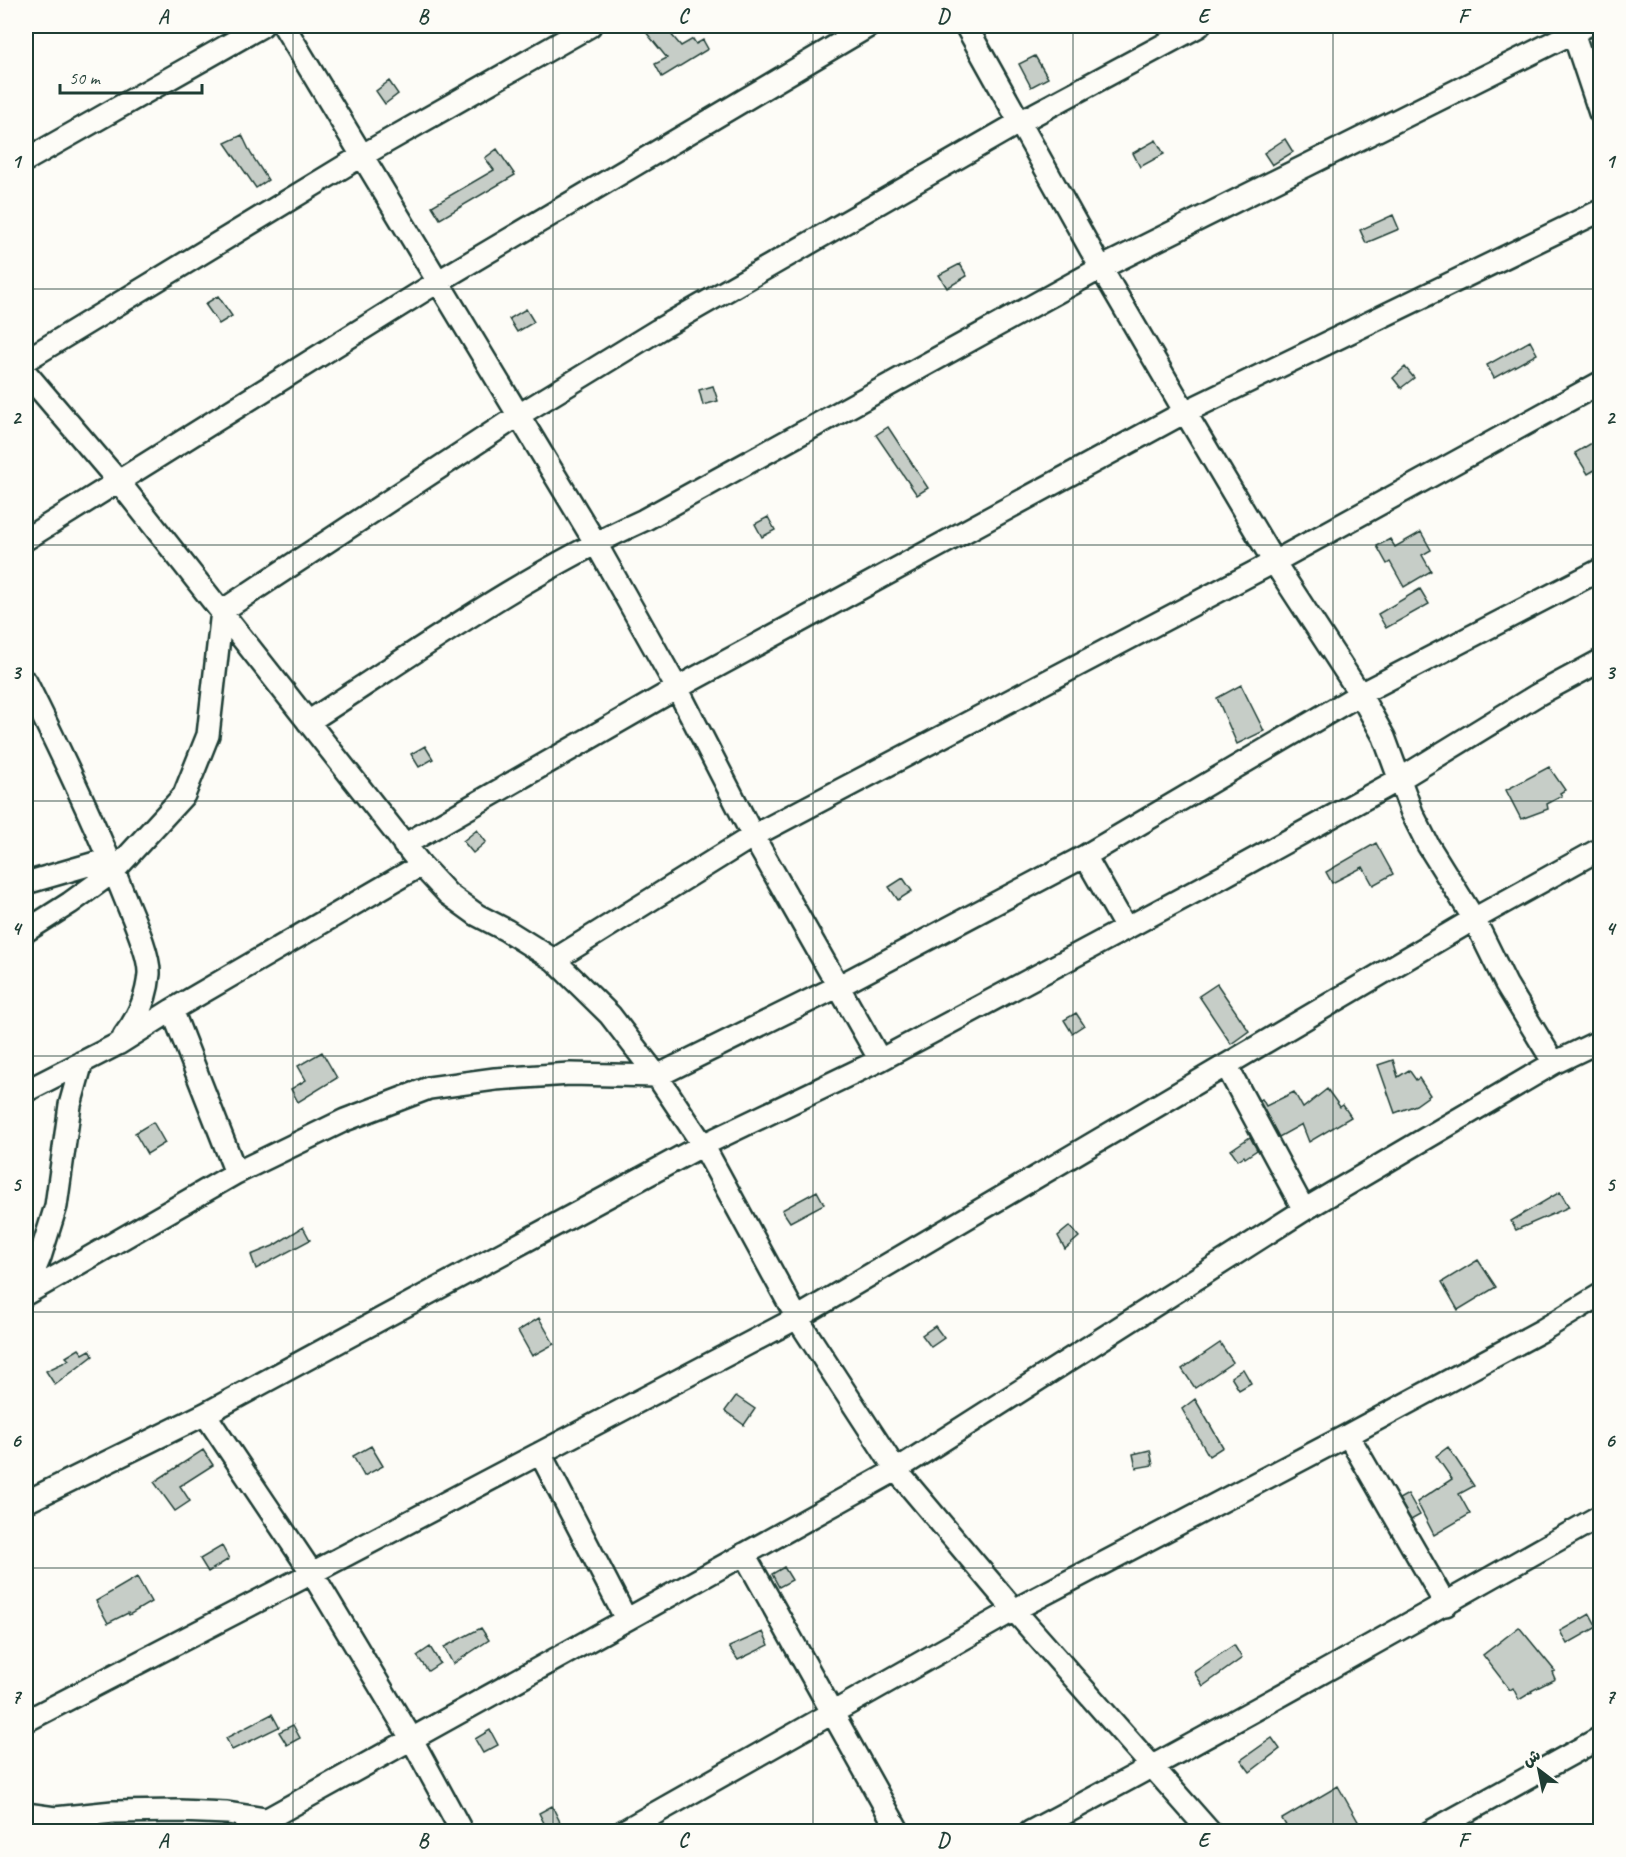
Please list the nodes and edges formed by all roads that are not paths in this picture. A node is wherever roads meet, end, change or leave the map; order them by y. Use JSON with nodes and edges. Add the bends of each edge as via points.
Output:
{"nodes":[{"id":1,"x":262,"y":26,"type":"edge"},
{"id":2,"x":284,"y":26,"type":"edge"},
{"id":3,"x":590,"y":26,"type":"edge"},
{"id":4,"x":870,"y":26,"type":"edge"},
{"id":5,"x":966,"y":26,"type":"edge"},
{"id":6,"x":1199,"y":26,"type":"edge"},
{"id":7,"x":1577,"y":27,"type":"edge"},
{"id":8,"x":1600,"y":113,"type":"edge"},
{"id":9,"x":1020,"y":122,"type":"junction"},
{"id":10,"x":363,"y":155,"type":"junction"},
{"id":11,"x":26,"y":160,"type":"edge"},
{"id":12,"x":1600,"y":211,"type":"edge"},
{"id":13,"x":1101,"y":268,"type":"junction"},
{"id":14,"x":439,"y":281,"type":"junction"},
{"id":15,"x":26,"y":360,"type":"edge"},
{"id":16,"x":26,"y":373,"type":"edge"},
{"id":17,"x":1600,"y":383,"type":"edge"},
{"id":18,"x":1185,"y":412,"type":"junction"},
{"id":19,"x":519,"y":415,"type":"junction"},
{"id":20,"x":119,"y":482,"type":"junction"},
{"id":21,"x":26,"y":539,"type":"edge"},
{"id":22,"x":595,"y":542,"type":"junction"},
{"id":23,"x":1275,"y":562,"type":"junction"},
{"id":24,"x":1600,"y":570,"type":"edge"},
{"id":25,"x":222,"y":611,"type":"junction"},
{"id":26,"x":1600,"y":661,"type":"edge"},
{"id":27,"x":676,"y":688,"type":"junction"},
{"id":28,"x":1360,"y":694,"type":"junction"},
{"id":29,"x":28,"y":695,"type":"edge"},
{"id":30,"x":308,"y":722,"type":"junction"},
{"id":31,"x":1400,"y":779,"type":"junction"},
{"id":32,"x":753,"y":836,"type":"junction"},
{"id":33,"x":404,"y":845,"type":"junction"},
{"id":34,"x":1600,"y":849,"type":"edge"},
{"id":35,"x":1085,"y":856,"type":"junction"},
{"id":36,"x":112,"y":865,"type":"junction"},
{"id":37,"x":421,"y":865,"type":"junction"},
{"id":38,"x":26,"y":883,"type":"edge"},
{"id":39,"x":1474,"y":919,"type":"junction"},
{"id":40,"x":1126,"y":928,"type":"junction"},
{"id":41,"x":26,"y":931,"type":"edge"},
{"id":42,"x":554,"y":960,"type":"junction"},
{"id":43,"x":839,"y":986,"type":"junction"},
{"id":44,"x":172,"y":1010,"type":"junction"},
{"id":45,"x":1600,"y":1041,"type":"edge"},
{"id":46,"x":117,"y":1044,"type":"junction"},
{"id":47,"x":880,"y":1060,"type":"junction"},
{"id":48,"x":82,"y":1062,"type":"junction"},
{"id":49,"x":1554,"y":1064,"type":"junction"},
{"id":50,"x":1226,"y":1065,"type":"junction"},
{"id":51,"x":657,"y":1076,"type":"junction"},
{"id":52,"x":26,"y":1091,"type":"edge"},
{"id":53,"x":703,"y":1145,"type":"junction"},
{"id":54,"x":236,"y":1173,"type":"junction"},
{"id":55,"x":1304,"y":1210,"type":"junction"},
{"id":56,"x":26,"y":1292,"type":"edge"},
{"id":57,"x":1600,"y":1295,"type":"edge"},
{"id":58,"x":797,"y":1318,"type":"junction"},
{"id":59,"x":205,"y":1414,"type":"junction"},
{"id":60,"x":1348,"y":1435,"type":"junction"},
{"id":61,"x":540,"y":1453,"type":"junction"},
{"id":62,"x":896,"y":1470,"type":"junction"},
{"id":63,"x":26,"y":1502,"type":"edge"},
{"id":64,"x":1600,"y":1516,"type":"edge"},
{"id":65,"x":744,"y":1554,"type":"junction"},
{"id":66,"x":312,"y":1573,"type":"junction"},
{"id":67,"x":1446,"y":1605,"type":"junction"},
{"id":68,"x":1014,"y":1610,"type":"junction"},
{"id":69,"x":626,"y":1619,"type":"junction"},
{"id":70,"x":834,"y":1713,"type":"junction"},
{"id":71,"x":26,"y":1721,"type":"edge"},
{"id":72,"x":411,"y":1738,"type":"junction"},
{"id":73,"x":1600,"y":1738,"type":"edge"},
{"id":74,"x":1154,"y":1766,"type":"junction"},
{"id":75,"x":26,"y":1814,"type":"edge"},
{"id":76,"x":266,"y":1819,"type":"junction"},
{"id":77,"x":244,"y":1832,"type":"edge"},
{"id":78,"x":462,"y":1832,"type":"edge"},
{"id":79,"x":622,"y":1832,"type":"edge"},
{"id":80,"x":899,"y":1832,"type":"edge"},
{"id":81,"x":1030,"y":1832,"type":"edge"},
{"id":82,"x":1209,"y":1832,"type":"edge"},
{"id":83,"x":1430,"y":1832,"type":"edge"}],
"edges":[{"from":1,"to":11,"type":"street"},
{"from":2,"to":10,"type":"street"},
{"from":3,"to":10,"type":"street"},
{"from":4,"to":14,"type":"street"},
{"from":5,"to":9,"type":"street"},
{"from":6,"to":9,"type":"street"},
{"from":7,"to":8,"type":"street"},
{"from":7,"to":13,"type":"street"},
{"from":9,"to":13,"type":"street"},
{"from":9,"to":19,"type":"street","via":[[658,330]]},
{"from":10,"to":14,"type":"street"},
{"from":10,"to":15,"type":"street"},
{"from":12,"to":18,"type":"street"},
{"from":13,"to":18,"type":"street"},
{"from":13,"to":22,"type":"street","via":[[644,520]]},
{"from":14,"to":19,"type":"street"},
{"from":14,"to":20,"type":"street"},
{"from":16,"to":20,"type":"street"},
{"from":17,"to":23,"type":"street"},
{"from":18,"to":23,"type":"street"},
{"from":18,"to":27,"type":"street"},
{"from":19,"to":22,"type":"street"},
{"from":19,"to":25,"type":"street"},
{"from":20,"to":21,"type":"street"},
{"from":20,"to":25,"type":"street"},
{"from":22,"to":27,"type":"street"},
{"from":22,"to":30,"type":"street","via":[[503,596]]},
{"from":23,"to":28,"type":"street"},
{"from":23,"to":32,"type":"street"},
{"from":24,"to":28,"type":"street"},
{"from":25,"to":30,"type":"street"},
{"from":25,"to":36,"type":"street","via":[[208,735],[184,795]]},
{"from":26,"to":31,"type":"street"},
{"from":27,"to":32,"type":"street"},
{"from":27,"to":33,"type":"street"},
{"from":28,"to":31,"type":"street","via":[[1384,737]]},
{"from":28,"to":35,"type":"street"},
{"from":29,"to":36,"type":"street","via":[[54,738]]},
{"from":30,"to":33,"type":"street"},
{"from":31,"to":39,"type":"street","via":[[1428,845]]},
{"from":31,"to":40,"type":"street"},
{"from":32,"to":42,"type":"street"},
{"from":32,"to":43,"type":"street"},
{"from":33,"to":37,"type":"street"},
{"from":34,"to":39,"type":"street"},
{"from":35,"to":40,"type":"street"},
{"from":35,"to":43,"type":"street"},
{"from":36,"to":38,"type":"street"},
{"from":36,"to":41,"type":"street","via":[[70,903]]},
{"from":36,"to":46,"type":"street","via":[[139,933],[149,972],[137,1020]]},
{"from":37,"to":42,"type":"street","via":[[447,894]]},
{"from":37,"to":44,"type":"street"},
{"from":39,"to":49,"type":"street","via":[[1506,984]]},
{"from":39,"to":50,"type":"street"},
{"from":40,"to":47,"type":"street"},
{"from":42,"to":51,"type":"street","via":[[610,1015]]},
{"from":43,"to":47,"type":"street"},
{"from":43,"to":51,"type":"street"},
{"from":44,"to":46,"type":"street"},
{"from":44,"to":54,"type":"street"},
{"from":45,"to":49,"type":"street"},
{"from":46,"to":48,"type":"street"},
{"from":47,"to":53,"type":"street"},
{"from":48,"to":52,"type":"street"},
{"from":48,"to":56,"type":"street","via":[[70,1105],[56,1206]]},
{"from":49,"to":55,"type":"street"},
{"from":50,"to":55,"type":"street"},
{"from":50,"to":58,"type":"street"},
{"from":51,"to":53,"type":"street"},
{"from":51,"to":54,"type":"street","via":[[570,1074],[429,1088],[345,1120]]},
{"from":53,"to":58,"type":"street"},
{"from":53,"to":59,"type":"street"},
{"from":54,"to":56,"type":"street"},
{"from":55,"to":62,"type":"street"},
{"from":57,"to":60,"type":"street"},
{"from":58,"to":61,"type":"street"},
{"from":58,"to":62,"type":"street"},
{"from":59,"to":63,"type":"street"},
{"from":59,"to":66,"type":"street"},
{"from":60,"to":67,"type":"street"},
{"from":60,"to":68,"type":"street"},
{"from":61,"to":66,"type":"street"},
{"from":61,"to":69,"type":"street"},
{"from":62,"to":65,"type":"street"},
{"from":62,"to":68,"type":"street"},
{"from":64,"to":67,"type":"street"},
{"from":65,"to":69,"type":"street"},
{"from":65,"to":70,"type":"street"},
{"from":66,"to":71,"type":"street"},
{"from":66,"to":72,"type":"street"},
{"from":67,"to":74,"type":"street"},
{"from":68,"to":70,"type":"street"},
{"from":68,"to":74,"type":"street"},
{"from":69,"to":72,"type":"street"},
{"from":70,"to":79,"type":"street"},
{"from":70,"to":80,"type":"street"},
{"from":72,"to":76,"type":"street"},
{"from":72,"to":78,"type":"street"},
{"from":73,"to":83,"type":"street"},
{"from":74,"to":81,"type":"street"},
{"from":74,"to":82,"type":"street"},
{"from":75,"to":76,"type":"street","via":[[55,1818],[179,1810]]},
{"from":76,"to":77,"type":"street"}]}
